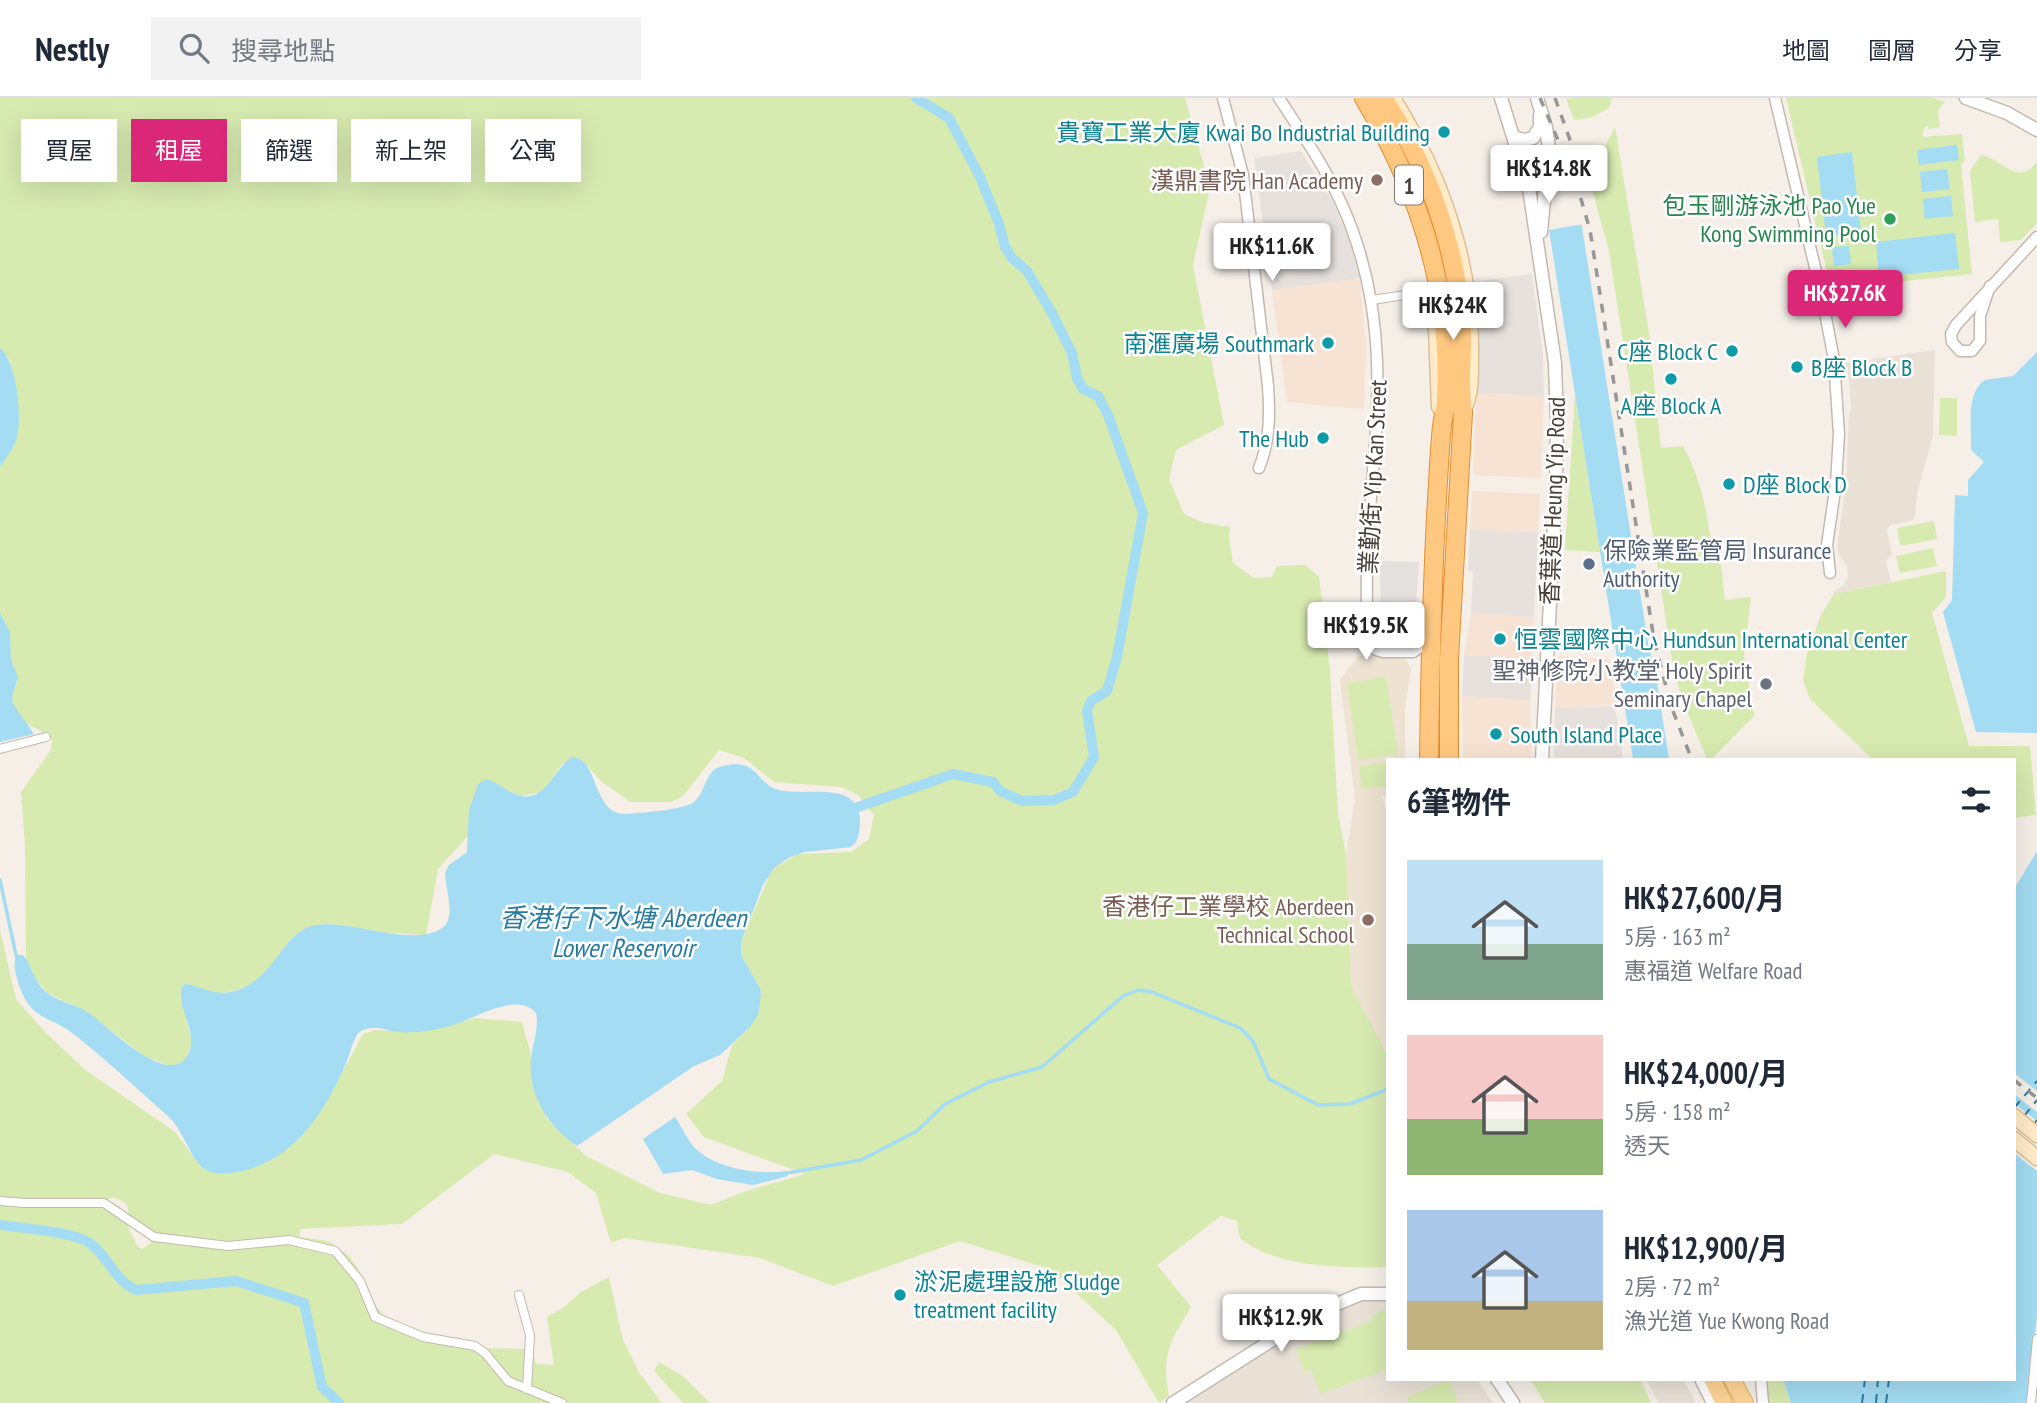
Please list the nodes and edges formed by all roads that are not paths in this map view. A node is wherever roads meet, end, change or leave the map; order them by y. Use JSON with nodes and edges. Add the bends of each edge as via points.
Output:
{"nodes":[{"id":1,"x":1223,"y":98,"type":"edge"},
{"id":2,"x":1279,"y":98,"type":"edge"},
{"id":3,"x":1359,"y":98,"type":"edge"},
{"id":4,"x":1364,"y":98,"type":"edge"},
{"id":5,"x":1382,"y":98,"type":"edge"},
{"id":6,"x":1394,"y":98,"type":"edge"},
{"id":7,"x":1501,"y":98,"type":"edge"},
{"id":8,"x":1775,"y":98,"type":"edge"},
{"id":9,"x":1966,"y":98,"type":"edge"},
{"id":10,"x":1539,"y":103,"type":"edge"},
{"id":11,"x":2037,"y":131,"type":"edge"},
{"id":12,"x":1513,"y":136,"type":"junction"},
{"id":13,"x":1547,"y":168,"type":"junction"},
{"id":14,"x":1526,"y":174,"type":"junction"},
{"id":15,"x":2037,"y":237,"type":"edge"},
{"id":16,"x":1539,"y":243,"type":"junction"},
{"id":17,"x":1446,"y":276,"type":"junction"},
{"id":18,"x":1990,"y":286,"type":"junction"},
{"id":19,"x":1425,"y":292,"type":"dead end"},
{"id":20,"x":1372,"y":300,"type":"junction"},
{"id":21,"x":1463,"y":413,"type":"junction"},
{"id":22,"x":1442,"y":425,"type":"junction"},
{"id":23,"x":1259,"y":468,"type":"dead end"},
{"id":24,"x":1830,"y":572,"type":"dead end"},
{"id":25,"x":1431,"y":640,"type":"junction"},
{"id":26,"x":46,"y":737,"type":"dead end"},
{"id":27,"x":0,"y":749,"type":"edge"},
{"id":28,"x":1429,"y":758,"type":"edge"},
{"id":29,"x":1449,"y":758,"type":"edge"},
{"id":30,"x":1542,"y":758,"type":"edge"},
{"id":31,"x":2016,"y":1118,"type":"edge"},
{"id":32,"x":2037,"y":1135,"type":"edge"},
{"id":33,"x":2016,"y":1141,"type":"edge"},
{"id":34,"x":2037,"y":1158,"type":"edge"},
{"id":35,"x":0,"y":1201,"type":"edge"},
{"id":36,"x":1386,"y":1294,"type":"edge"},
{"id":37,"x":519,"y":1295,"type":"dead end"},
{"id":38,"x":2037,"y":1339,"type":"edge"},
{"id":39,"x":1498,"y":1381,"type":"edge"},
{"id":40,"x":1701,"y":1381,"type":"edge"},
{"id":41,"x":1713,"y":1381,"type":"edge"},
{"id":42,"x":1733,"y":1381,"type":"edge"},
{"id":43,"x":1761,"y":1381,"type":"edge"},
{"id":44,"x":527,"y":1389,"type":"junction"},
{"id":45,"x":562,"y":1403,"type":"edge"},
{"id":46,"x":1173,"y":1403,"type":"edge"},
{"id":47,"x":1513,"y":1403,"type":"edge"},
{"id":48,"x":1712,"y":1403,"type":"edge"},
{"id":49,"x":1724,"y":1403,"type":"edge"},
{"id":50,"x":1745,"y":1403,"type":"edge"},
{"id":51,"x":1763,"y":1403,"type":"edge"},
{"id":52,"x":2031,"y":1403,"type":"edge"}],
"edges":[{"from":1,"to":23,"type":"street","via":[[1243,175],[1268,386],[1267,447]]},
{"from":2,"to":20,"type":"street","name":"業勤街 Yip Kan Street","via":[[1339,197]]},
{"from":3,"to":22,"type":"main road","via":[[1391,152],[1420,241],[1433,308]]},
{"from":4,"to":17,"type":"highway","number":"1","via":[[1395,152]]},
{"from":5,"to":17,"type":"highway","number":"1","via":[[1410,144],[1433,200]]},
{"from":6,"to":21,"type":"main road","via":[[1433,170],[1461,257],[1472,337],[1471,394]]},
{"from":7,"to":12,"type":"street","name":"香葉道 Heung Yip Road"},
{"from":8,"to":24,"type":"street","via":[[1834,360],[1839,434],[1827,545]]},
{"from":9,"to":11,"type":"street","via":[[2007,113]]},
{"from":10,"to":12,"type":"street","via":[[1538,134],[1530,140]]},
{"from":10,"to":13,"type":"street","name":"香葉道 Heung Yip Road","via":[[1548,137]]},
{"from":12,"to":14,"type":"street","name":"香葉道 Heung Yip Road"},
{"from":13,"to":14,"type":"street"},
{"from":13,"to":16,"type":"street","name":"香葉道 Heung Yip Road"},
{"from":14,"to":16,"type":"street","name":"香葉道 Heung Yip Road"},
{"from":15,"to":18,"type":"street"},
{"from":16,"to":30,"type":"street","name":"香葉道 Heung Yip Road","via":[[1558,422]]},
{"from":17,"to":21,"type":"highway","number":"1","via":[[1462,329]]},
{"from":17,"to":22,"type":"highway","number":"1","via":[[1447,402]]},
{"from":18,"to":18,"type":"street","via":[[1980,316],[1980,341],[1972,351],[1960,351],[1952,342],[1952,331]]},
{"from":19,"to":20,"type":"street"},
{"from":20,"to":25,"type":"street","name":"業勤街 Yip Kan Street","via":[[1379,394],[1368,539],[1367,632],[1376,650],[1383,652],[1413,652]]},
{"from":21,"to":29,"type":"highway","number":"1"},
{"from":22,"to":25,"type":"highway","number":"1"},
{"from":25,"to":28,"type":"highway","number":"1"},
{"from":26,"to":27,"type":"street"},
{"from":31,"to":32,"type":"main road"},
{"from":33,"to":34,"type":"main road"},
{"from":35,"to":44,"type":"street","via":[[104,1203],[155,1237],[228,1246],[289,1240],[335,1251],[360,1281],[375,1317],[423,1337],[475,1346],[508,1381]]},
{"from":36,"to":46,"type":"street","via":[[1361,1294],[1330,1307]]},
{"from":37,"to":44,"type":"street","via":[[530,1335]]},
{"from":38,"to":52,"type":"street"},
{"from":39,"to":47,"type":"street"},
{"from":40,"to":48,"type":"street"},
{"from":41,"to":49,"type":"main road"},
{"from":42,"to":50,"type":"main road"},
{"from":43,"to":51,"type":"street"},
{"from":44,"to":45,"type":"street"}]}
